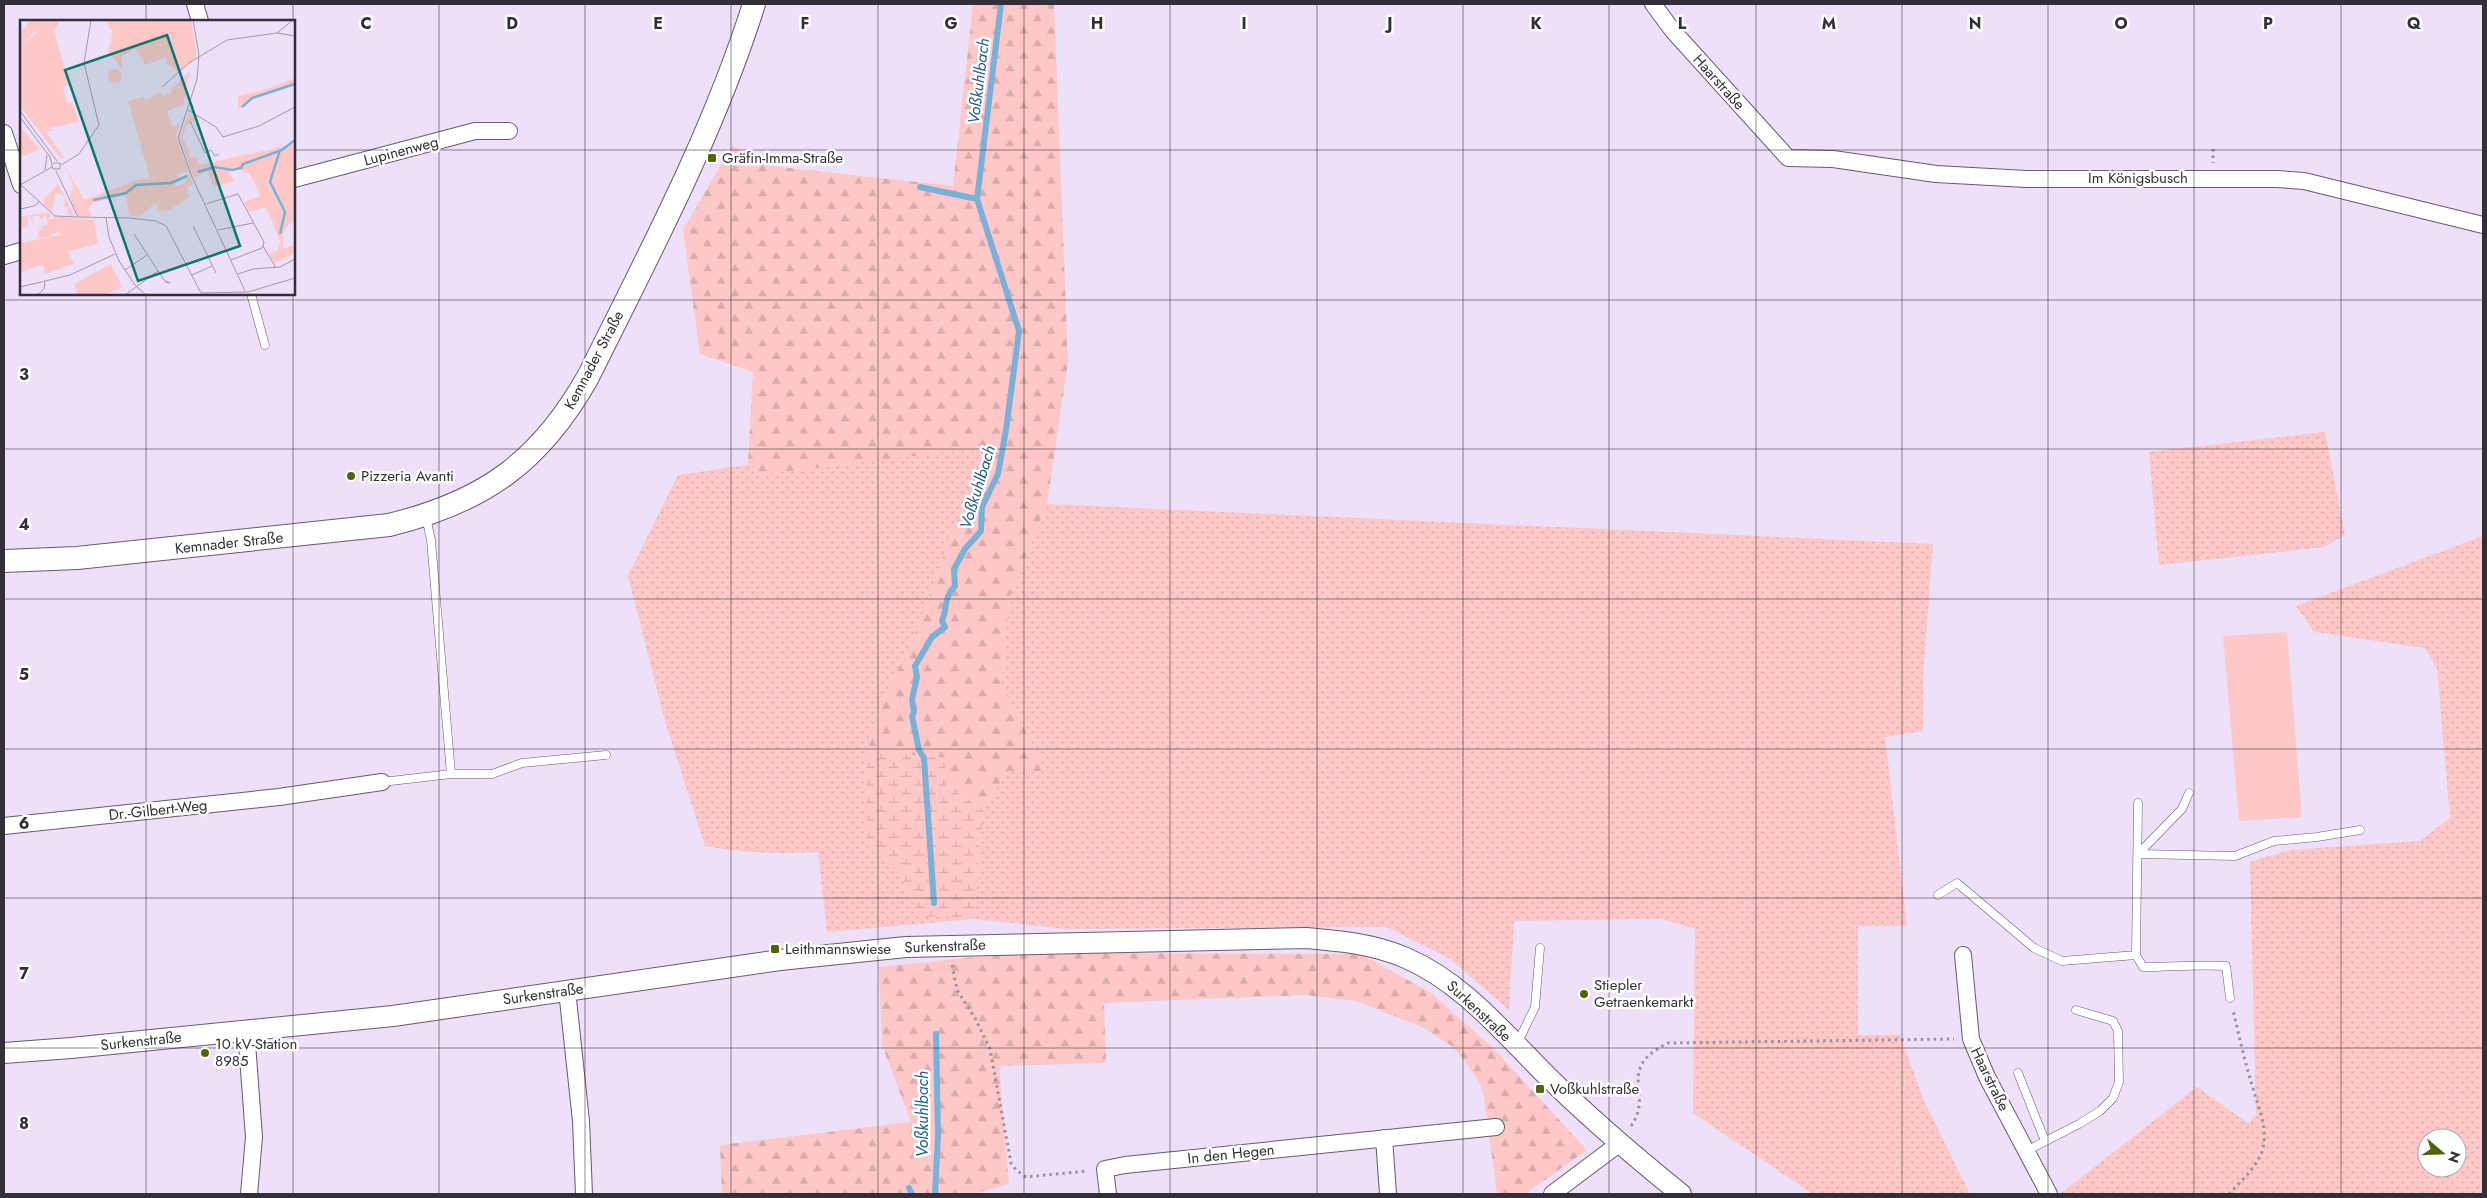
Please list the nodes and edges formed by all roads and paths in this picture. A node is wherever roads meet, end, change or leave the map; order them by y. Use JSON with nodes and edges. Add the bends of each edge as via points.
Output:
{"nodes":[{"id":1,"x":195,"y":4,"type":"edge"},
{"id":2,"x":754,"y":4,"type":"edge"},
{"id":3,"x":1653,"y":4,"type":"edge"},
{"id":4,"x":200,"y":20,"type":"edge"},
{"id":5,"x":509,"y":131,"type":"dead end"},
{"id":6,"x":4,"y":134,"type":"edge"},
{"id":7,"x":1788,"y":158,"type":"joint"},
{"id":8,"x":295,"y":180,"type":"edge"},
{"id":9,"x":20,"y":182,"type":"edge"},
{"id":10,"x":2483,"y":225,"type":"edge"},
{"id":11,"x":20,"y":251,"type":"edge"},
{"id":12,"x":4,"y":256,"type":"edge"},
{"id":13,"x":251,"y":295,"type":"edge"},
{"id":14,"x":265,"y":345,"type":"dead end"},
{"id":15,"x":425,"y":516,"type":"junction"},
{"id":16,"x":4,"y":560,"type":"edge"},
{"id":17,"x":606,"y":755,"type":"dead end"},
{"id":18,"x":451,"y":774,"type":"junction"},
{"id":19,"x":382,"y":782,"type":"joint"},
{"id":20,"x":2189,"y":793,"type":"dead end"},
{"id":21,"x":2138,"y":803,"type":"dead end"},
{"id":22,"x":4,"y":826,"type":"edge"},
{"id":23,"x":2360,"y":830,"type":"dead end"},
{"id":24,"x":2138,"y":854,"type":"junction"},
{"id":25,"x":1938,"y":895,"type":"dead end"},
{"id":26,"x":947,"y":946,"type":"junction"},
{"id":27,"x":1540,"y":948,"type":"dead end"},
{"id":28,"x":1963,"y":955,"type":"dead end"},
{"id":29,"x":2136,"y":955,"type":"junction"},
{"id":30,"x":567,"y":990,"type":"junction"},
{"id":31,"x":2230,"y":998,"type":"joint"},
{"id":32,"x":2076,"y":1010,"type":"dead end"},
{"id":33,"x":246,"y":1030,"type":"junction"},
{"id":34,"x":1971,"y":1039,"type":"junction"},
{"id":35,"x":1516,"y":1045,"type":"junction"},
{"id":36,"x":4,"y":1053,"type":"edge"},
{"id":37,"x":2018,"y":1073,"type":"dead end"},
{"id":38,"x":1496,"y":1127,"type":"dead end"},
{"id":39,"x":1384,"y":1138,"type":"junction"},
{"id":40,"x":2045,"y":1141,"type":"junction"},
{"id":41,"x":1620,"y":1143,"type":"junction"},
{"id":42,"x":2026,"y":1151,"type":"junction"},
{"id":43,"x":1105,"y":1169,"type":"junction"},
{"id":44,"x":249,"y":1194,"type":"edge"},
{"id":45,"x":584,"y":1194,"type":"edge"},
{"id":46,"x":1108,"y":1194,"type":"edge"},
{"id":47,"x":1388,"y":1194,"type":"edge"},
{"id":48,"x":1552,"y":1194,"type":"edge"},
{"id":49,"x":1681,"y":1194,"type":"edge"},
{"id":50,"x":2049,"y":1194,"type":"edge"},
{"id":51,"x":2229,"y":1194,"type":"edge"}],
"edges":[{"from":1,"to":4,"type":"street"},
{"from":2,"to":15,"type":"main road","name":"Kemnader Straße","via":[[723,95],[700,146],[572,405],[546,438],[503,477]]},
{"from":3,"to":7,"type":"street","name":"Haarstraße","via":[[1673,31]]},
{"from":5,"to":8,"type":"street","name":"Lupinenweg","via":[[475,131]]},
{"from":6,"to":9,"type":"street"},
{"from":7,"to":10,"type":"street","name":"Im Königsbusch","via":[[1833,159],[1936,174],[2026,179],[2304,181]]},
{"from":11,"to":12,"type":"street"},
{"from":13,"to":14,"type":"lane"},
{"from":15,"to":16,"type":"main road","name":"Kemnader Straße","via":[[317,534],[77,558]]},
{"from":15,"to":18,"type":"lane","via":[[431,540]]},
{"from":17,"to":18,"type":"lane","via":[[522,763],[492,774]]},
{"from":18,"to":19,"type":"lane"},
{"from":19,"to":22,"type":"street","name":"Dr.-Gilbert-Weg","via":[[313,799],[279,797]]},
{"from":20,"to":24,"type":"lane","via":[[2182,809]]},
{"from":21,"to":24,"type":"lane"},
{"from":23,"to":24,"type":"lane","via":[[2274,841],[2235,856]]},
{"from":24,"to":29,"type":"lane"},
{"from":25,"to":29,"type":"lane","via":[[1957,883],[2034,948],[2062,961]]},
{"from":26,"to":30,"type":"street","name":"Surkenstraße","via":[[780,960]]},
{"from":26,"to":35,"type":"street","name":"Surkenstraße","via":[[1306,938],[1363,944],[1408,958],[1443,978],[1474,1003]]},
{"from":26,"to":43,"type":"path","via":[[957,990],[990,1050],[1011,1163],[1026,1177]]},
{"from":27,"to":35,"type":"lane","via":[[1535,1006]]},
{"from":28,"to":34,"type":"street","name":"Haarstraße"},
{"from":29,"to":31,"type":"lane","via":[[2143,967],[2226,966]]},
{"from":30,"to":33,"type":"street","name":"Surkenstraße","via":[[393,1016]]},
{"from":30,"to":45,"type":"street","via":[[582,1121]]},
{"from":31,"to":51,"type":"path","via":[[2263,1118],[2264,1134],[2263,1150]]},
{"from":32,"to":40,"type":"lane","via":[[2113,1022],[2118,1031],[2120,1082],[2113,1098],[2100,1111]]},
{"from":33,"to":36,"type":"street","name":"Surkenstraße"},
{"from":33,"to":44,"type":"street","via":[[254,1137]]},
{"from":34,"to":41,"type":"path","via":[[1668,1043],[1651,1052],[1639,1067],[1638,1116]]},
{"from":34,"to":42,"type":"street","name":"Haarstraße"},
{"from":35,"to":41,"type":"street","name":"Surkenstraße"},
{"from":37,"to":40,"type":"lane"},
{"from":38,"to":39,"type":"street","name":"In den Hegen"},
{"from":39,"to":43,"type":"street","name":"In den Hegen"},
{"from":39,"to":47,"type":"street"},
{"from":40,"to":42,"type":"lane"},
{"from":41,"to":48,"type":"street"},
{"from":41,"to":49,"type":"street","name":"Surkenstraße"},
{"from":42,"to":50,"type":"street","name":"Haarstraße"},
{"from":43,"to":46,"type":"street"}]}
